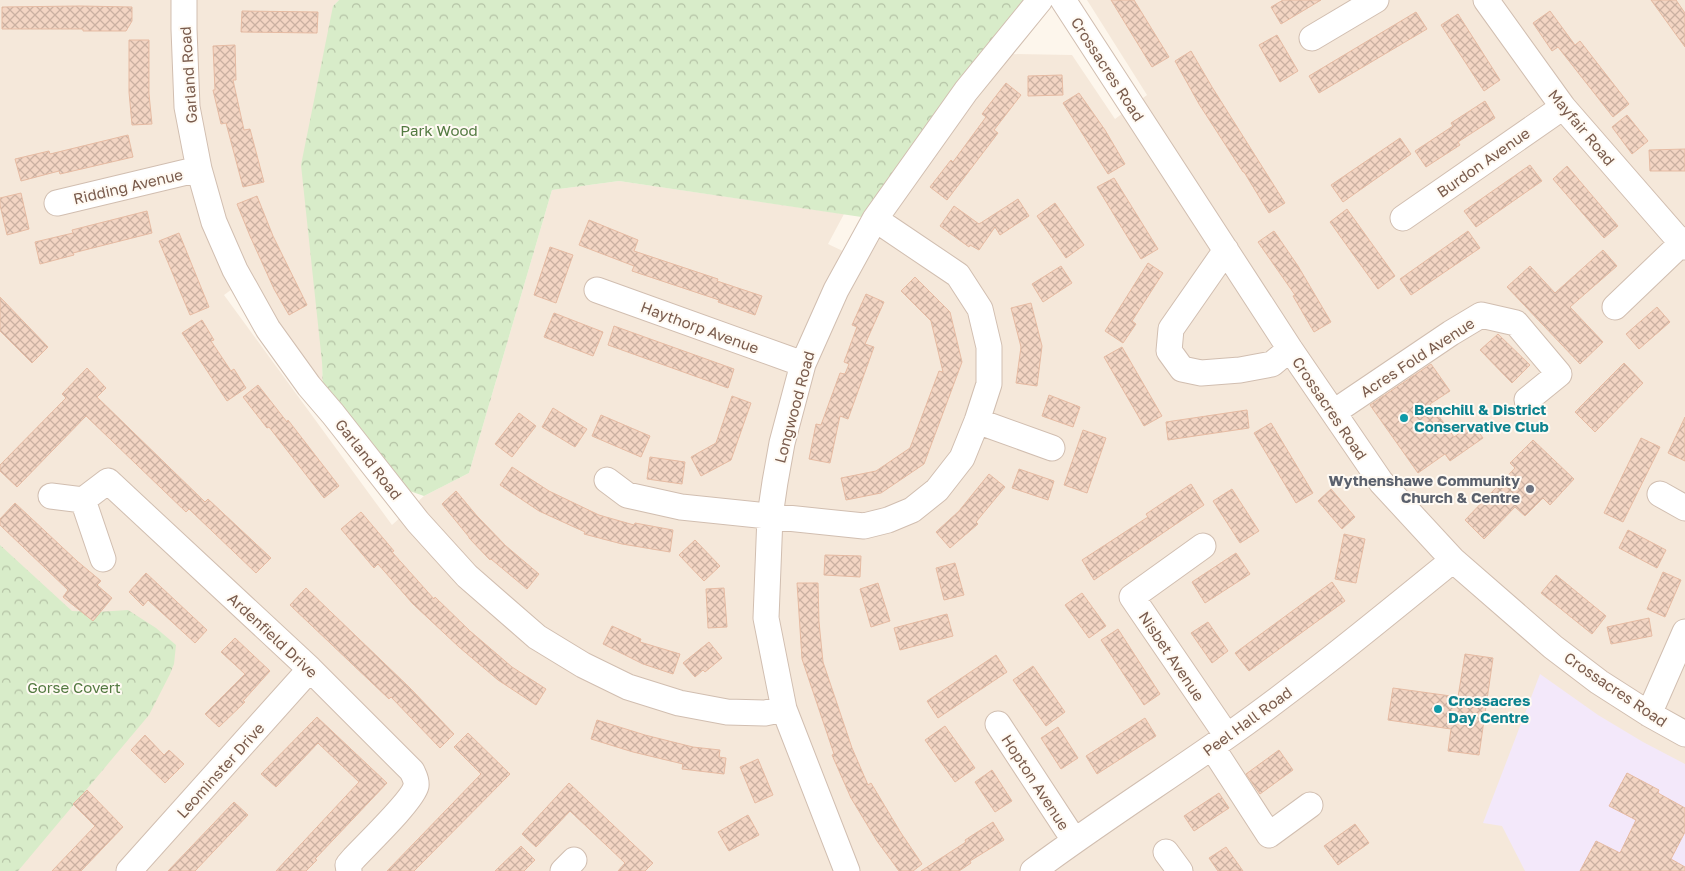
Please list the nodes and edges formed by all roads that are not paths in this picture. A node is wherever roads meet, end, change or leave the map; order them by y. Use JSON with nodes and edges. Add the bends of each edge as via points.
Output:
{"nodes":[{"id":1,"x":184,"y":0,"type":"edge"},
{"id":2,"x":1040,"y":0,"type":"edge"},
{"id":3,"x":1063,"y":0,"type":"edge"},
{"id":4,"x":1376,"y":0,"type":"edge"},
{"id":5,"x":1486,"y":0,"type":"edge"},
{"id":6,"x":1312,"y":38,"type":"dead end"},
{"id":7,"x":1563,"y":107,"type":"junction"},
{"id":8,"x":199,"y":169,"type":"junction"},
{"id":9,"x":56,"y":202,"type":"dead end"},
{"id":10,"x":1403,"y":218,"type":"dead end"},
{"id":11,"x":875,"y":219,"type":"junction"},
{"id":12,"x":1684,"y":244,"type":"edge"},
{"id":13,"x":1226,"y":250,"type":"junction"},
{"id":14,"x":597,"y":290,"type":"dead end"},
{"id":15,"x":1615,"y":307,"type":"dead end"},
{"id":16,"x":1290,"y":349,"type":"junction"},
{"id":17,"x":803,"y":364,"type":"junction"},
{"id":18,"x":1528,"y":400,"type":"dead end"},
{"id":19,"x":1334,"y":412,"type":"junction"},
{"id":20,"x":977,"y":421,"type":"junction"},
{"id":21,"x":1052,"y":448,"type":"dead end"},
{"id":22,"x":607,"y":480,"type":"dead end"},
{"id":23,"x":1660,"y":494,"type":"dead end"},
{"id":24,"x":51,"y":496,"type":"dead end"},
{"id":25,"x":83,"y":500,"type":"junction"},
{"id":26,"x":1685,"y":508,"type":"edge"},
{"id":27,"x":770,"y":516,"type":"junction"},
{"id":28,"x":1203,"y":546,"type":"dead end"},
{"id":29,"x":103,"y":559,"type":"dead end"},
{"id":30,"x":1453,"y":560,"type":"junction"},
{"id":31,"x":1685,"y":632,"type":"edge"},
{"id":32,"x":310,"y":669,"type":"junction"},
{"id":33,"x":784,"y":709,"type":"junction"},
{"id":34,"x":1649,"y":714,"type":"junction"},
{"id":35,"x":998,"y":724,"type":"dead end"},
{"id":36,"x":1685,"y":734,"type":"edge"},
{"id":37,"x":1219,"y":742,"type":"junction"},
{"id":38,"x":1310,"y":805,"type":"dead end"},
{"id":39,"x":1074,"y":840,"type":"junction"},
{"id":40,"x":129,"y":871,"type":"edge"},
{"id":41,"x":349,"y":871,"type":"edge"},
{"id":42,"x":847,"y":871,"type":"edge"},
{"id":43,"x":1033,"y":871,"type":"edge"}],
"edges":[{"from":1,"to":8,"type":"street","name":"Garland Road","via":[[188,107]]},
{"from":2,"to":11,"type":"street","name":"Longwood Road","via":[[966,91]]},
{"from":3,"to":13,"type":"street","name":"Crossacres Road"},
{"from":4,"to":6,"type":"street"},
{"from":5,"to":7,"type":"street","name":"Mayfair Road"},
{"from":7,"to":10,"type":"street","name":"Burdon Avenue"},
{"from":7,"to":12,"type":"street","name":"Mayfair Road"},
{"from":8,"to":9,"type":"street","name":"Ridding Avenue"},
{"from":8,"to":33,"type":"street","name":"Garland Road","via":[[214,222],[234,270],[268,330],[418,522],[467,576],[538,637],[583,665],[628,687],[679,703],[727,712],[765,713]]},
{"from":11,"to":17,"type":"street","name":"Longwood Road","via":[[836,290]]},
{"from":11,"to":20,"type":"street","via":[[958,275],[980,309],[990,348],[989,384]]},
{"from":12,"to":15,"type":"street"},
{"from":13,"to":16,"type":"street","name":"Crossacres Road"},
{"from":13,"to":16,"type":"street","via":[[1171,329],[1169,351],[1182,369],[1201,373],[1272,364]]},
{"from":14,"to":17,"type":"street","name":"Haythorp Avenue"},
{"from":16,"to":19,"type":"street","name":"Crossacres Road"},
{"from":17,"to":27,"type":"street","name":"Longwood Road","via":[[782,443]]},
{"from":18,"to":19,"type":"street","name":"Acres Fold Avenue","via":[[1559,374],[1516,324],[1481,316]]},
{"from":19,"to":30,"type":"street","name":"Crossacres Road","via":[[1373,472]]},
{"from":20,"to":21,"type":"street"},
{"from":20,"to":27,"type":"street","via":[[962,458],[949,476],[912,510],[864,526]]},
{"from":22,"to":27,"type":"street","via":[[628,495],[681,507]]},
{"from":23,"to":26,"type":"street"},
{"from":24,"to":25,"type":"street"},
{"from":25,"to":29,"type":"street"},
{"from":25,"to":32,"type":"street","name":"Ardenfield Drive","via":[[108,481]]},
{"from":27,"to":33,"type":"street","name":"Longwood Road","via":[[766,618]]},
{"from":28,"to":37,"type":"street","name":"Nisbet Avenue","via":[[1132,597]]},
{"from":30,"to":34,"type":"street","name":"Crossacres Road","via":[[1575,665]]},
{"from":30,"to":37,"type":"street","name":"Peel Hall Road","via":[[1313,673]]},
{"from":31,"to":34,"type":"street"},
{"from":32,"to":40,"type":"street","name":"Leominster Drive"},
{"from":32,"to":41,"type":"street","name":"Ardenfield Drive","via":[[408,766],[416,780],[416,788],[408,800],[348,865]]},
{"from":33,"to":42,"type":"street","name":"Longwood Road"},
{"from":34,"to":36,"type":"street","name":"Crossacres Road"},
{"from":35,"to":39,"type":"street","name":"Hopton Avenue"},
{"from":37,"to":38,"type":"street","via":[[1268,835]]},
{"from":37,"to":39,"type":"street","name":"Peel Hall Road"},
{"from":39,"to":43,"type":"street","name":"Peel Hall Road"}]}
